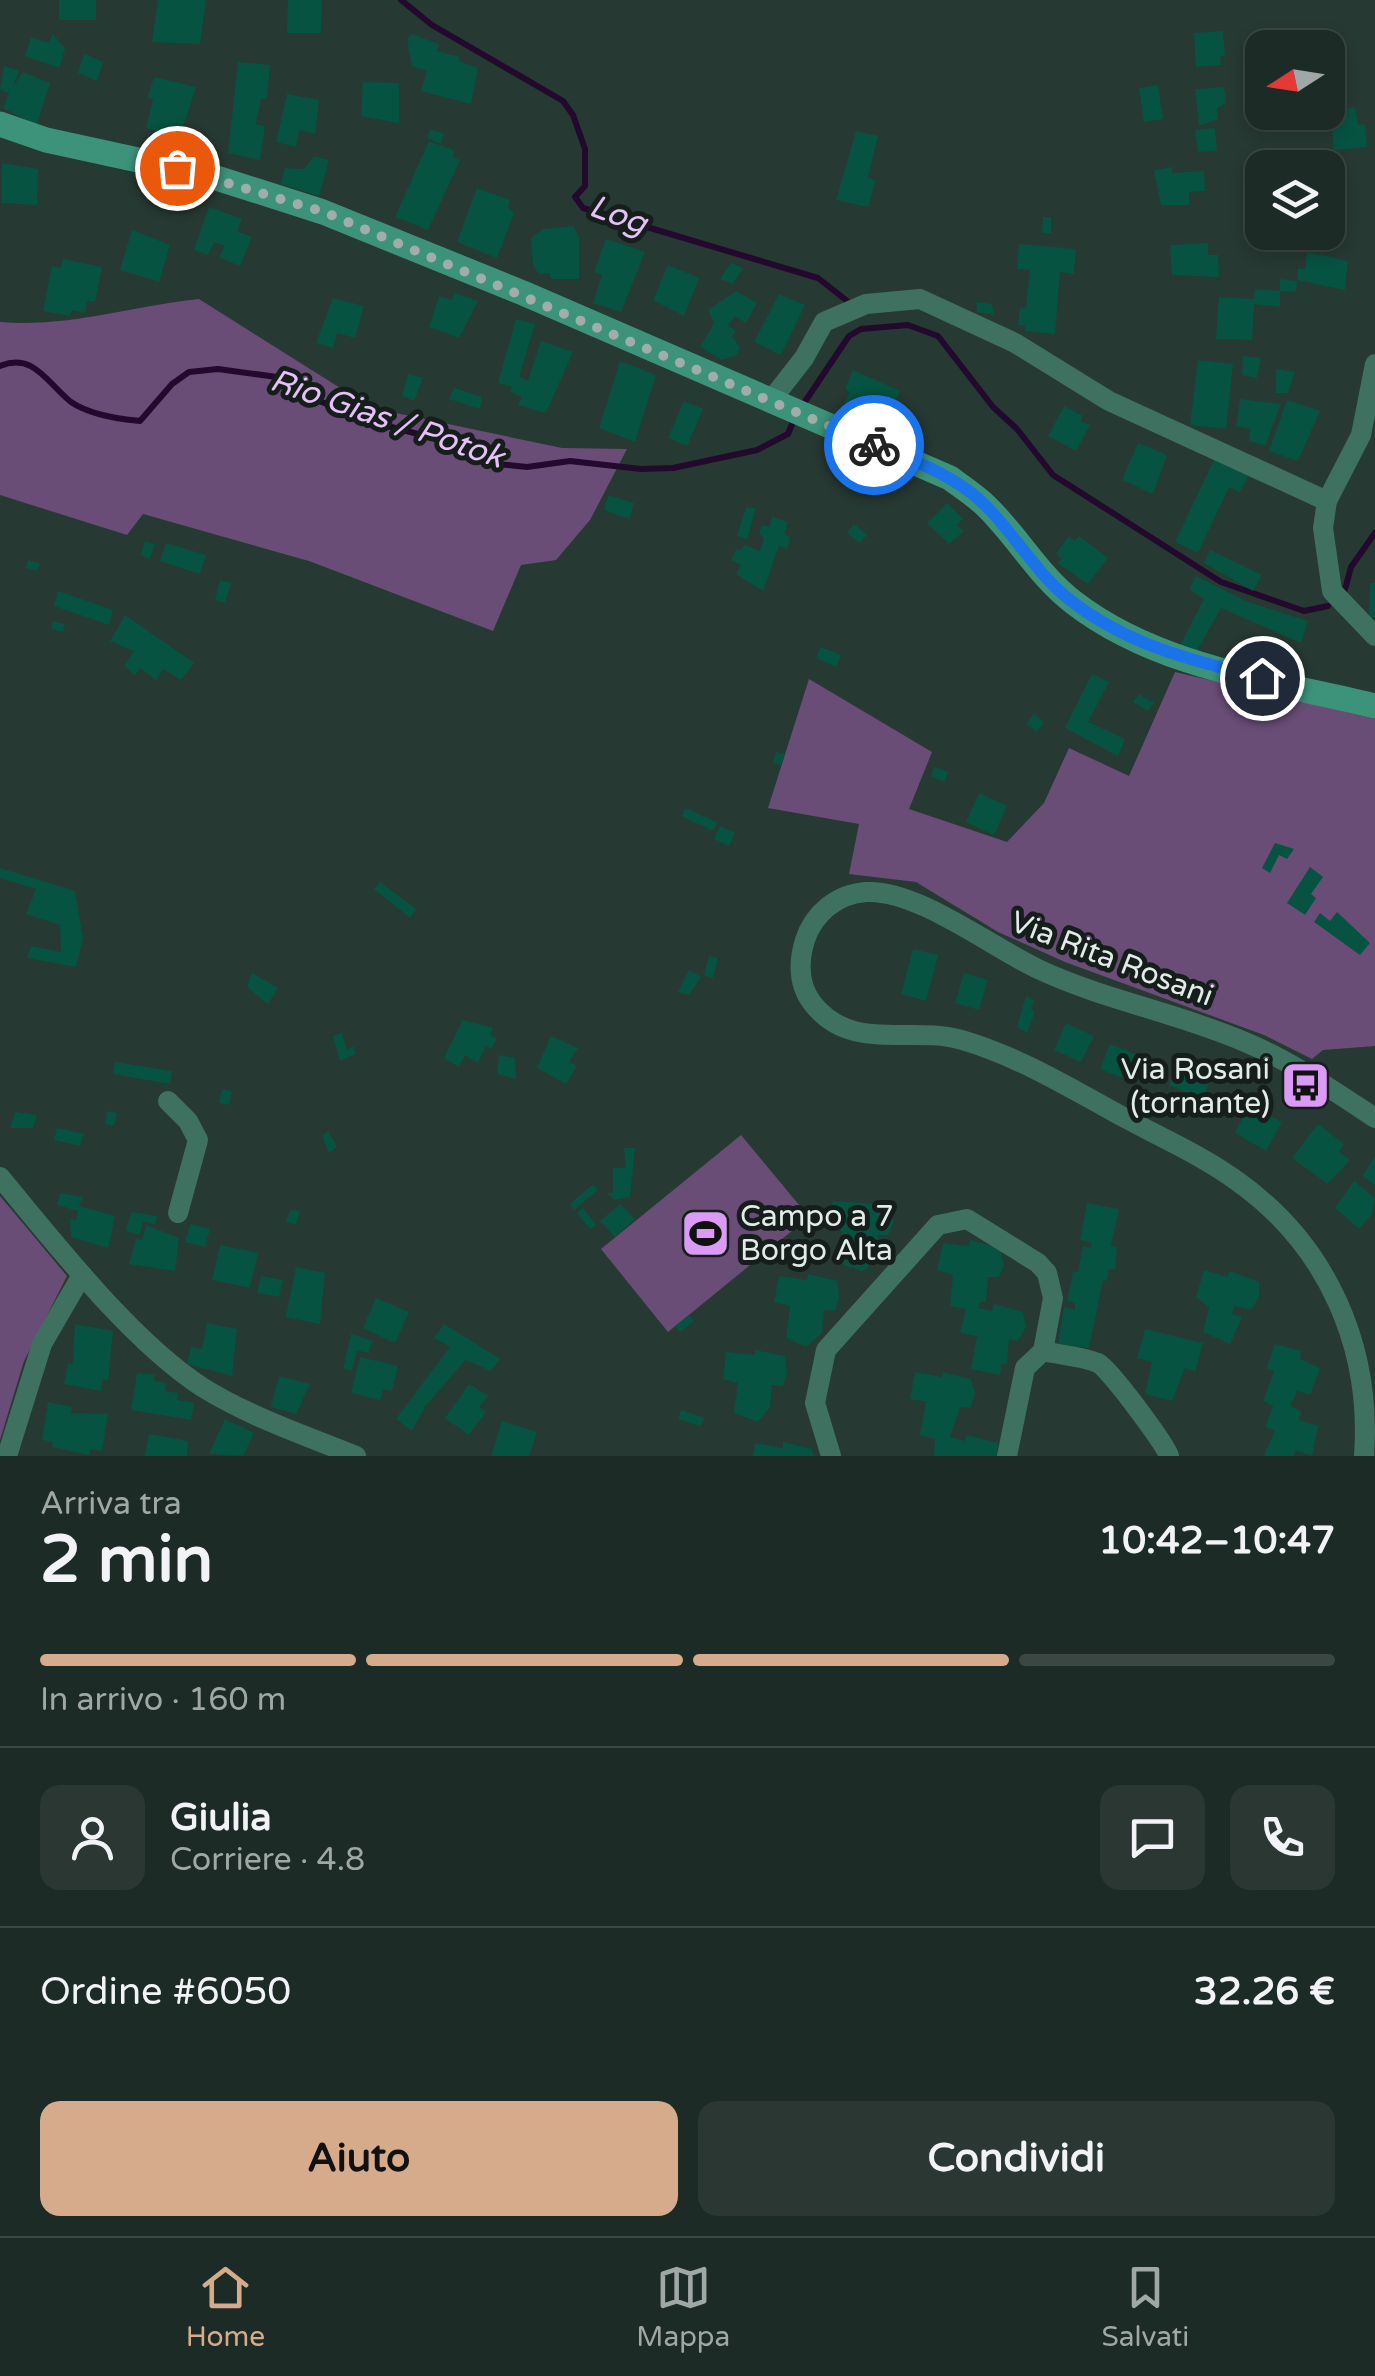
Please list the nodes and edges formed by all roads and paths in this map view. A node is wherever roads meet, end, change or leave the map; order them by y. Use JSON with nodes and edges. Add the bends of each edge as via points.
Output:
{"nodes":[{"id":1,"x":0,"y":124,"type":"edge"},
{"id":2,"x":1375,"y":364,"type":"edge"},
{"id":3,"x":772,"y":400,"type":"junction"},
{"id":4,"x":1327,"y":501,"type":"junction"},
{"id":5,"x":1375,"y":636,"type":"edge"},
{"id":6,"x":1375,"y":706,"type":"edge"},
{"id":7,"x":168,"y":1101,"type":"dead end"},
{"id":8,"x":1375,"y":1118,"type":"edge"},
{"id":9,"x":0,"y":1177,"type":"edge"},
{"id":10,"x":178,"y":1213,"type":"dead end"},
{"id":11,"x":82,"y":1275,"type":"junction"},
{"id":12,"x":1043,"y":1351,"type":"junction"},
{"id":13,"x":7,"y":1456,"type":"edge"},
{"id":14,"x":356,"y":1456,"type":"edge"},
{"id":15,"x":831,"y":1456,"type":"edge"},
{"id":16,"x":1007,"y":1456,"type":"edge"},
{"id":17,"x":1169,"y":1456,"type":"edge"},
{"id":18,"x":1364,"y":1456,"type":"edge"}],
"edges":[{"from":1,"to":3,"type":"street","via":[[207,175],[324,212]]},
{"from":2,"to":4,"type":"street","via":[[1361,435]]},
{"from":3,"to":4,"type":"street","via":[[824,322],[866,304],[920,299],[1015,343],[1108,401]]},
{"from":3,"to":6,"type":"street","via":[[950,478],[986,506],[1046,580],[1141,644]]},
{"from":4,"to":5,"type":"street","via":[[1323,528],[1332,591]]},
{"from":7,"to":10,"type":"street","via":[[198,1140]]},
{"from":8,"to":18,"type":"street","name":"Via Rita Rosani","via":[[1248,1042],[1042,971],[897,896],[843,897],[820,912],[806,937],[799,966],[803,987],[834,1025],[864,1036],[956,1038],[999,1052],[1236,1180],[1285,1220],[1314,1257],[1354,1340],[1364,1397]]},
{"from":9,"to":11,"type":"street"},
{"from":11,"to":13,"type":"street","via":[[42,1344]]},
{"from":11,"to":14,"type":"street","via":[[200,1385],[257,1417]]},
{"from":12,"to":15,"type":"street","via":[[1053,1298],[1047,1272],[967,1219],[938,1225],[826,1350],[815,1403]]},
{"from":12,"to":16,"type":"street","via":[[1025,1368]]},
{"from":12,"to":17,"type":"street","via":[[1110,1370],[1140,1417],[1164,1439]]}]}
